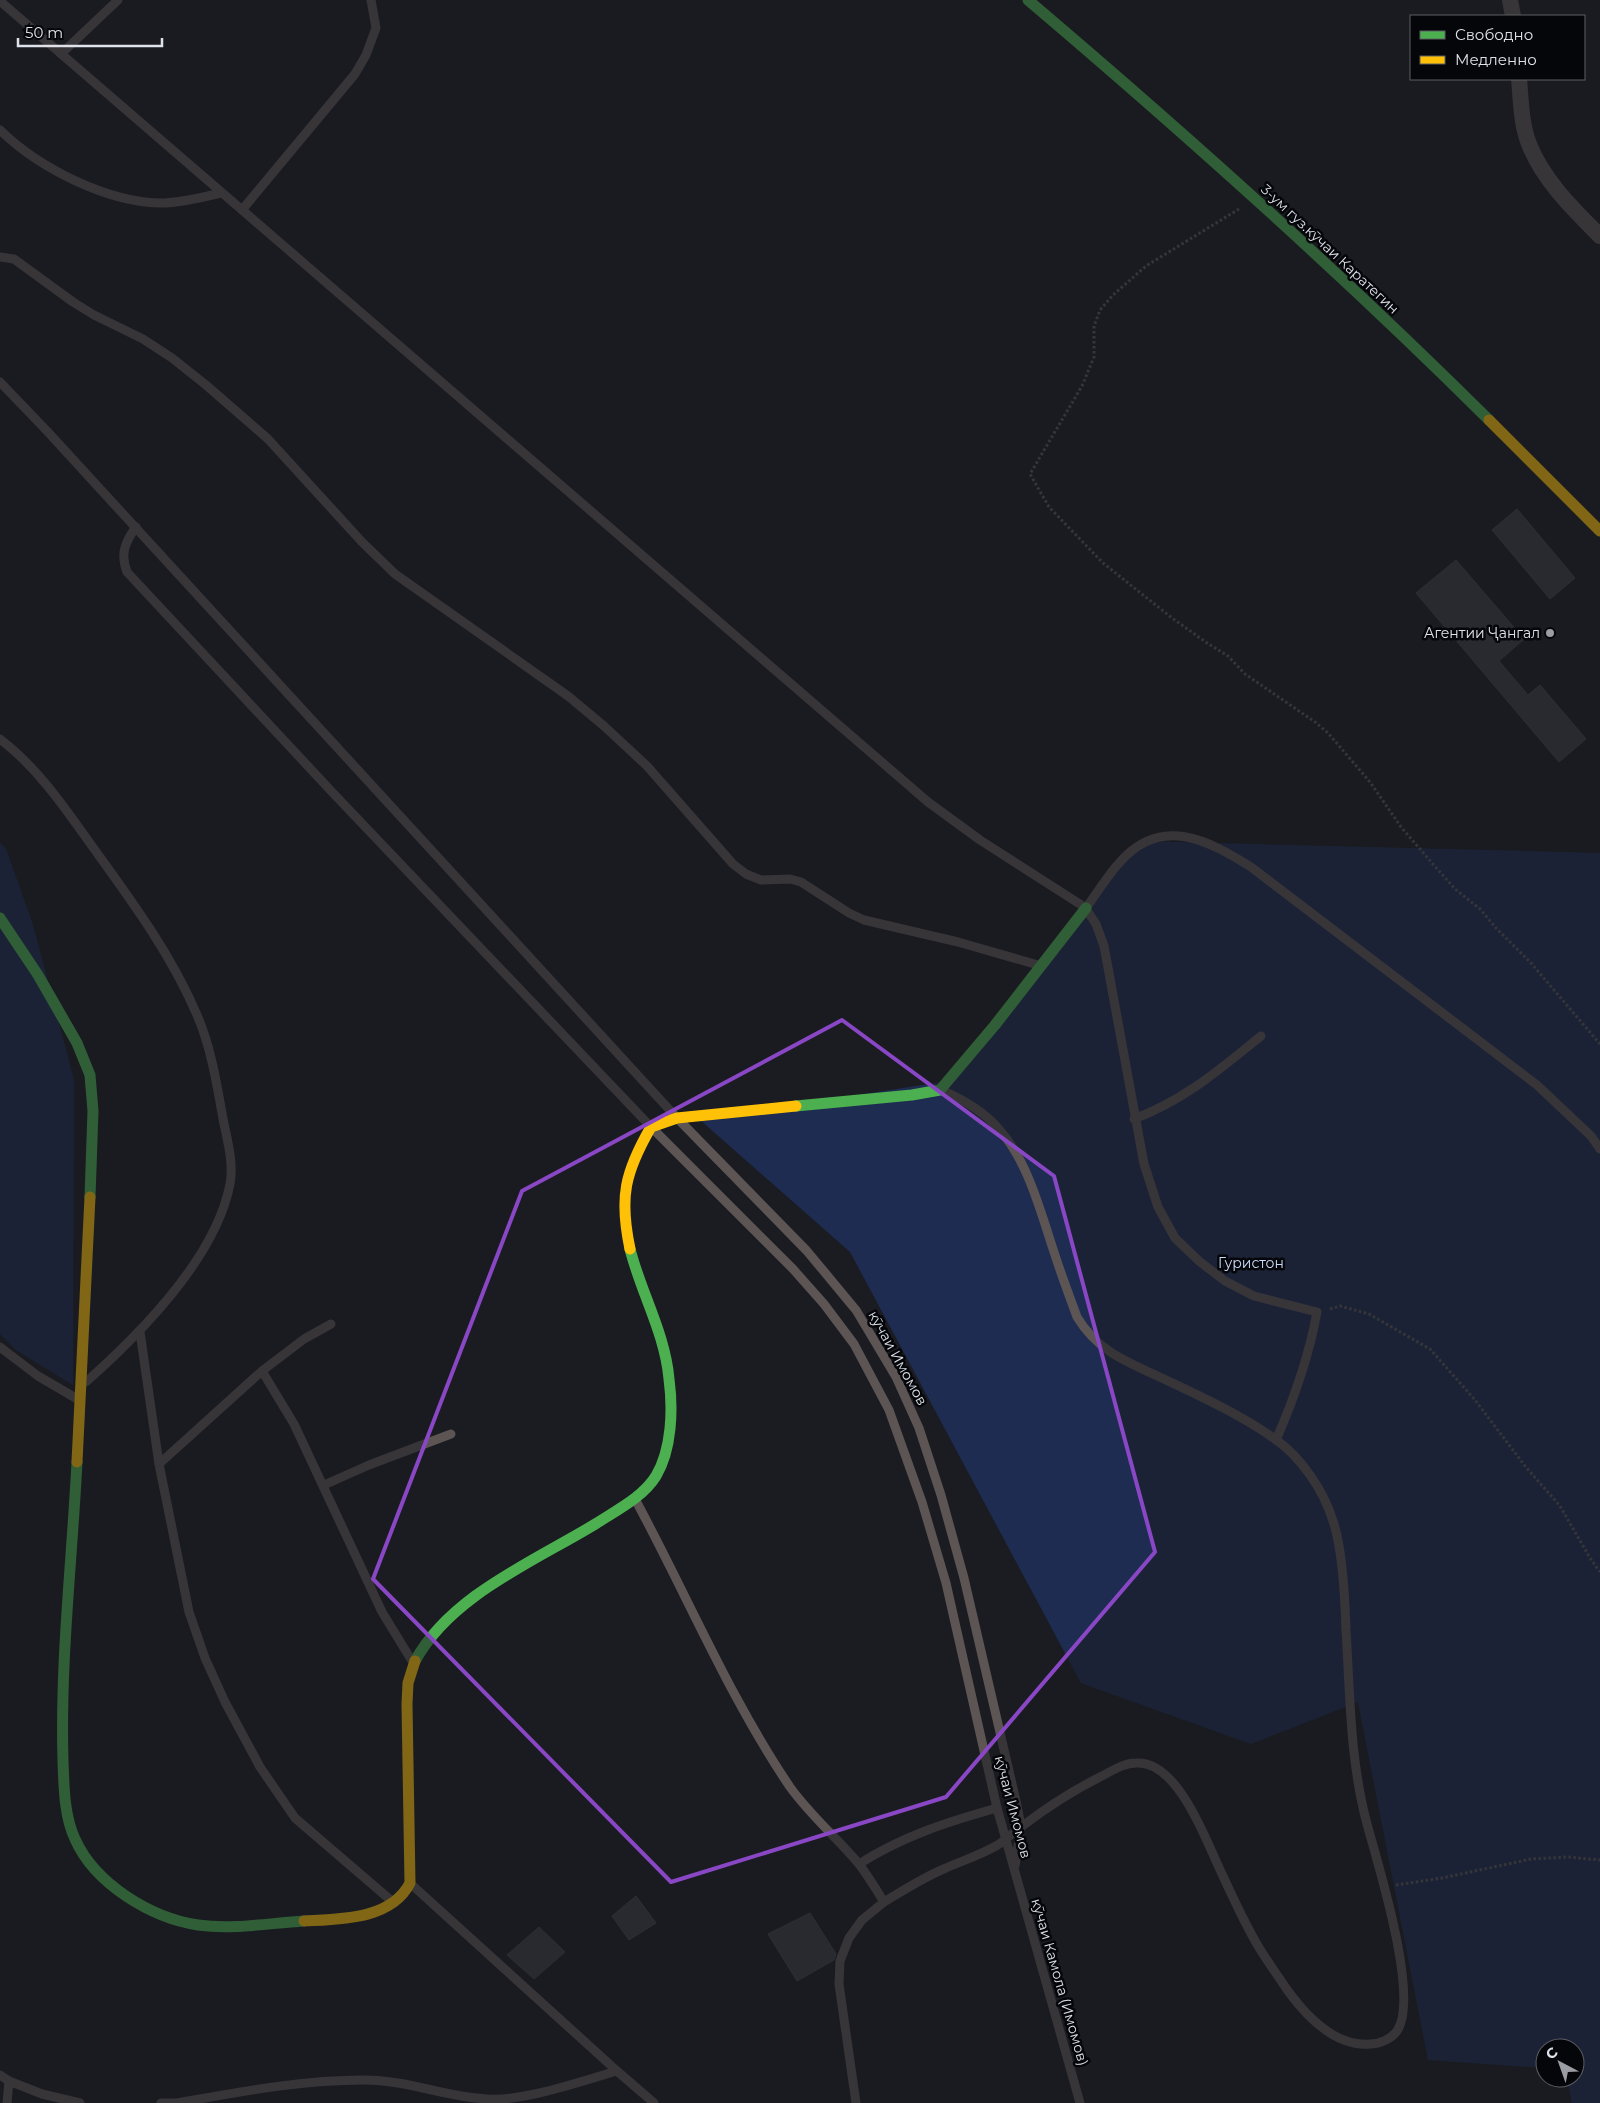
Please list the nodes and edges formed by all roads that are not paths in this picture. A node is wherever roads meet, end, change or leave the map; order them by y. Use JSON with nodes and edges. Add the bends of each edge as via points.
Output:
{"nodes":[{"id":1,"x":118,"y":0,"type":"edge"},
{"id":2,"x":371,"y":0,"type":"edge"},
{"id":3,"x":1028,"y":0,"type":"edge"},
{"id":4,"x":1510,"y":0,"type":"edge"},
{"id":5,"x":0,"y":1,"type":"edge"},
{"id":6,"x":1513,"y":15,"type":"edge"},
{"id":7,"x":61,"y":54,"type":"junction"},
{"id":8,"x":1519,"y":80,"type":"edge"},
{"id":9,"x":0,"y":130,"type":"edge"},
{"id":10,"x":221,"y":193,"type":"junction"},
{"id":11,"x":242,"y":210,"type":"junction"},
{"id":12,"x":1600,"y":236,"type":"edge"},
{"id":13,"x":0,"y":257,"type":"edge"},
{"id":14,"x":0,"y":382,"type":"edge"},
{"id":15,"x":136,"y":527,"type":"junction"},
{"id":16,"x":1600,"y":531,"type":"edge"},
{"id":17,"x":0,"y":740,"type":"edge"},
{"id":18,"x":1086,"y":908,"type":"junction"},
{"id":19,"x":0,"y":918,"type":"edge"},
{"id":20,"x":1041,"y":966,"type":"junction"},
{"id":21,"x":1262,"y":1036,"type":"dead end"},
{"id":22,"x":940,"y":1090,"type":"junction"},
{"id":23,"x":677,"y":1118,"type":"junction"},
{"id":24,"x":1134,"y":1119,"type":"junction"},
{"id":25,"x":650,"y":1127,"type":"junction"},
{"id":26,"x":1600,"y":1149,"type":"edge"},
{"id":27,"x":331,"y":1324,"type":"dead end"},
{"id":28,"x":140,"y":1332,"type":"junction"},
{"id":29,"x":0,"y":1347,"type":"edge"},
{"id":30,"x":262,"y":1371,"type":"junction"},
{"id":31,"x":82,"y":1386,"type":"junction"},
{"id":32,"x":82,"y":1401,"type":"junction"},
{"id":33,"x":451,"y":1434,"type":"dead end"},
{"id":34,"x":1276,"y":1440,"type":"junction"},
{"id":35,"x":159,"y":1464,"type":"junction"},
{"id":36,"x":324,"y":1486,"type":"junction"},
{"id":37,"x":635,"y":1499,"type":"junction"},
{"id":38,"x":413,"y":1663,"type":"junction"},
{"id":39,"x":997,"y":1808,"type":"junction"},
{"id":40,"x":1021,"y":1826,"type":"junction"},
{"id":41,"x":1006,"y":1840,"type":"junction"},
{"id":42,"x":859,"y":1864,"type":"junction"},
{"id":43,"x":1014,"y":1868,"type":"junction"},
{"id":44,"x":410,"y":1883,"type":"junction"},
{"id":45,"x":884,"y":1902,"type":"junction"},
{"id":46,"x":395,"y":1904,"type":"junction"},
{"id":47,"x":617,"y":2071,"type":"junction"},
{"id":48,"x":0,"y":2075,"type":"edge"},
{"id":49,"x":9,"y":2081,"type":"junction"},
{"id":50,"x":7,"y":2103,"type":"edge"},
{"id":51,"x":80,"y":2103,"type":"edge"},
{"id":52,"x":161,"y":2103,"type":"edge"},
{"id":53,"x":177,"y":2103,"type":"edge"},
{"id":54,"x":654,"y":2103,"type":"edge"},
{"id":55,"x":856,"y":2103,"type":"edge"},
{"id":56,"x":1080,"y":2103,"type":"edge"}],
"edges":[{"from":1,"to":7,"type":"lane"},
{"from":2,"to":11,"type":"lane","via":[[376,28],[366,55]]},
{"from":3,"to":16,"type":"street","name":"3-ум гуз.кӯчаи Каратегин","via":[[1160,112],[1297,237],[1452,383]]},
{"from":4,"to":6,"type":"street"},
{"from":5,"to":7,"type":"lane"},
{"from":7,"to":10,"type":"lane"},
{"from":8,"to":12,"type":"street","via":[[1529,144],[1545,173],[1570,206]]},
{"from":9,"to":10,"type":"lane","via":[[37,161],[88,186],[117,195],[164,203]]},
{"from":10,"to":11,"type":"lane"},
{"from":11,"to":18,"type":"lane","via":[[928,802],[1008,859]]},
{"from":13,"to":20,"type":"lane","via":[[14,259],[73,302],[143,339],[206,385],[268,439],[395,574],[568,696],[604,726],[647,766],[713,843],[746,874],[761,880],[801,882],[864,920]]},
{"from":14,"to":15,"type":"lane","name":"кӯчаи Имомов"},
{"from":15,"to":23,"type":"lane","name":"кӯчаи Имомов"},
{"from":15,"to":25,"type":"lane","name":"кӯчаи Имомов","via":[[124,546],[127,572]]},
{"from":17,"to":28,"type":"lane","via":[[24,760],[60,802],[164,949],[198,1017],[212,1066],[230,1158],[231,1182],[225,1203],[204,1246],[176,1288]]},
{"from":18,"to":20,"type":"street"},
{"from":18,"to":24,"type":"lane","via":[[1104,946]]},
{"from":18,"to":26,"type":"lane","via":[[1120,862],[1140,844],[1166,836],[1191,838],[1217,846],[1251,867],[1537,1085],[1591,1136]]},
{"from":19,"to":31,"type":"street","via":[[77,1043],[90,1075],[93,1111]]},
{"from":20,"to":22,"type":"street"},
{"from":21,"to":24,"type":"lane","via":[[1185,1095],[1160,1110]]},
{"from":22,"to":23,"type":"street"},
{"from":22,"to":34,"type":"lane","via":[[985,1115],[1018,1156],[1077,1317],[1096,1342],[1128,1363],[1217,1406]]},
{"from":23,"to":25,"type":"street"},
{"from":23,"to":40,"type":"lane","name":"кӯчаи Имомов","via":[[808,1251],[840,1288],[896,1377],[919,1428],[952,1534]]},
{"from":24,"to":34,"type":"lane","via":[[1158,1207],[1175,1238],[1225,1281],[1254,1296],[1317,1312],[1313,1336],[1290,1410]]},
{"from":25,"to":37,"type":"street","via":[[634,1156],[625,1187],[624,1217],[628,1249],[665,1349],[672,1402],[668,1438],[659,1471]]},
{"from":25,"to":39,"type":"lane","name":"кӯчаи Имомов","via":[[818,1297],[854,1344],[878,1387],[905,1452],[946,1582]]},
{"from":27,"to":30,"type":"lane","via":[[304,1339]]},
{"from":28,"to":31,"type":"lane"},
{"from":28,"to":35,"type":"lane"},
{"from":29,"to":32,"type":"lane","via":[[38,1376]]},
{"from":30,"to":35,"type":"lane"},
{"from":30,"to":36,"type":"lane","via":[[294,1424]]},
{"from":31,"to":32,"type":"street"},
{"from":32,"to":46,"type":"street","via":[[62,1734],[67,1810],[76,1840],[94,1868],[120,1892],[186,1922],[216,1927],[340,1918],[366,1914]]},
{"from":33,"to":36,"type":"lane"},
{"from":34,"to":40,"type":"lane","via":[[1311,1478],[1332,1517],[1337,1535],[1356,1770],[1363,1809],[1385,1886],[1404,1989],[1404,2010],[1399,2029],[1389,2040],[1374,2045],[1361,2044],[1333,2035],[1300,2007],[1258,1945],[1188,1804],[1155,1766],[1141,1762],[1124,1764],[1073,1791]]},
{"from":35,"to":46,"type":"lane","via":[[189,1612],[225,1702],[260,1767],[295,1818]]},
{"from":36,"to":38,"type":"lane","via":[[382,1612]]},
{"from":37,"to":38,"type":"street","via":[[500,1580],[452,1615],[428,1639]]},
{"from":37,"to":42,"type":"lane","via":[[752,1727],[800,1799]]},
{"from":38,"to":44,"type":"street","via":[[407,1695]]},
{"from":39,"to":41,"type":"lane","name":"кӯчаи Имомов"},
{"from":39,"to":42,"type":"lane","via":[[937,1825]]},
{"from":40,"to":41,"type":"lane"},
{"from":40,"to":43,"type":"lane","name":"кӯчаи Имомов"},
{"from":41,"to":43,"type":"lane","name":"кӯчаи Имомов"},
{"from":41,"to":45,"type":"lane","via":[[926,1877]]},
{"from":42,"to":45,"type":"lane"},
{"from":43,"to":56,"type":"lane","name":"кӯчаи Камола (Имомов)"},
{"from":44,"to":46,"type":"street"},
{"from":44,"to":47,"type":"lane"},
{"from":45,"to":55,"type":"lane","via":[[862,1920],[849,1938],[840,1961],[839,1984]]},
{"from":47,"to":53,"type":"lane","via":[[504,2099],[464,2097],[395,2081],[366,2080],[301,2083]]},
{"from":47,"to":54,"type":"lane"},
{"from":48,"to":49,"type":"lane"},
{"from":49,"to":50,"type":"lane"},
{"from":49,"to":51,"type":"lane","via":[[42,2094]]},
{"from":52,"to":53,"type":"lane"}]}
